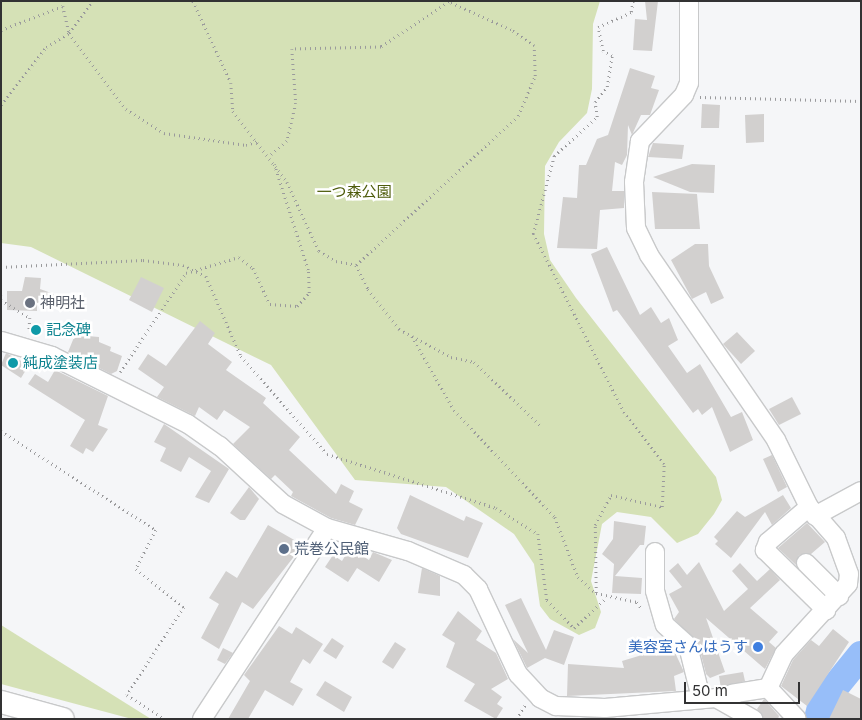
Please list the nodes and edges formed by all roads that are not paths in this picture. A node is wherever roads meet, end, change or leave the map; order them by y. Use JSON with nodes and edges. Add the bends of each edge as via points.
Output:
{"nodes":[{"id":1,"x":689,"y":1,"type":"edge"},
{"id":2,"x":1,"y":341,"type":"edge"},
{"id":3,"x":861,"y":491,"type":"edge"},
{"id":4,"x":812,"y":511,"type":"junction"},
{"id":5,"x":327,"y":528,"type":"junction"},
{"id":6,"x":655,"y":552,"type":"dead end"},
{"id":7,"x":806,"y":563,"type":"dead end"},
{"id":8,"x":839,"y":596,"type":"junction"},
{"id":9,"x":826,"y":610,"type":"junction"},
{"id":10,"x":768,"y":688,"type":"junction"},
{"id":11,"x":701,"y":698,"type":"junction"},
{"id":12,"x":722,"y":701,"type":"junction"},
{"id":13,"x":1,"y":702,"type":"edge"},
{"id":14,"x":63,"y":719,"type":"edge"},
{"id":15,"x":202,"y":719,"type":"edge"},
{"id":16,"x":753,"y":719,"type":"edge"},
{"id":17,"x":797,"y":719,"type":"edge"}],
"edges":[{"from":1,"to":4,"type":"street","via":[[691,56],[684,95],[640,141],[634,182],[636,228],[649,255],[776,440]]},
{"from":2,"to":5,"type":"street","via":[[28,345],[220,446],[283,504]]},
{"from":3,"to":4,"type":"street"},
{"from":4,"to":8,"type":"street","via":[[832,532],[844,554],[848,584]]},
{"from":4,"to":9,"type":"street","via":[[768,542],[765,550]]},
{"from":5,"to":11,"type":"street","via":[[442,563],[464,575],[478,589],[518,674],[540,698],[556,706],[606,708]]},
{"from":5,"to":15,"type":"street"},
{"from":6,"to":11,"type":"street","via":[[655,591],[665,625],[688,646]]},
{"from":7,"to":8,"type":"street"},
{"from":8,"to":9,"type":"street"},
{"from":9,"to":10,"type":"street","via":[[784,654]]},
{"from":10,"to":12,"type":"street","via":[[732,694]]},
{"from":10,"to":17,"type":"street"},
{"from":11,"to":12,"type":"street"},
{"from":12,"to":16,"type":"street"},
{"from":13,"to":14,"type":"street"}]}
